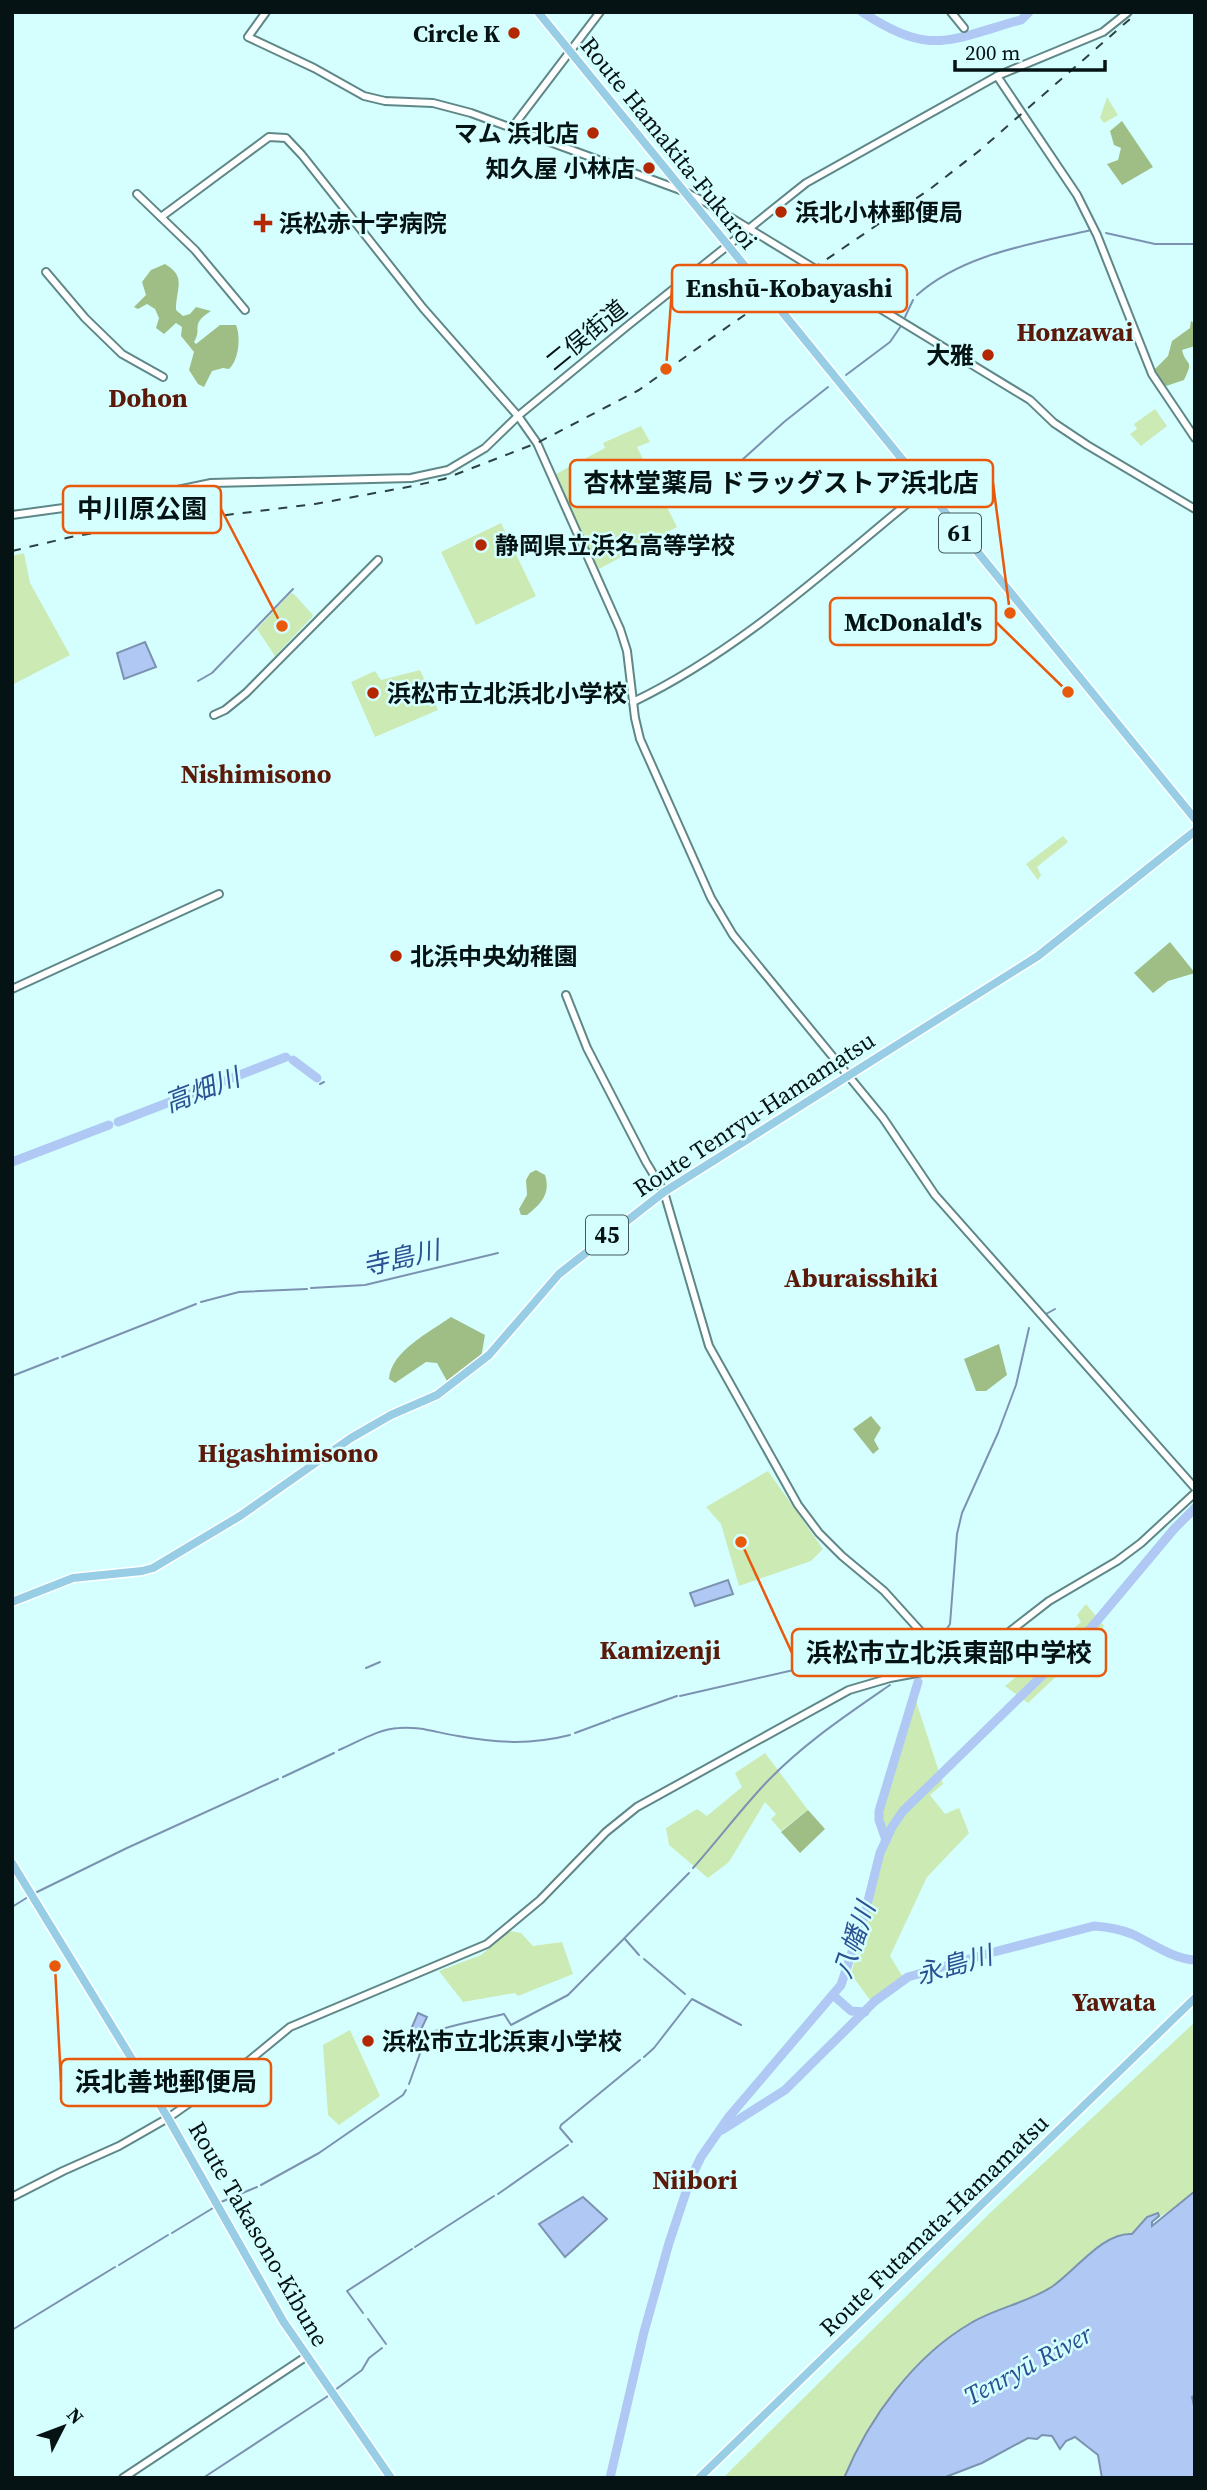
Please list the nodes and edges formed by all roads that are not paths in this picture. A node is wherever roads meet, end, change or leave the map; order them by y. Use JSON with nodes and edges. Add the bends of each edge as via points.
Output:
{"nodes":[{"id":1,"x":267,"y":12,"type":"edge"},
{"id":2,"x":538,"y":12,"type":"edge"},
{"id":3,"x":600,"y":12,"type":"edge"},
{"id":4,"x":951,"y":12,"type":"edge"},
{"id":5,"x":1128,"y":12,"type":"edge"},
{"id":6,"x":964,"y":28,"type":"dead end"},
{"id":7,"x":569,"y":51,"type":"junction"},
{"id":8,"x":997,"y":76,"type":"junction"},
{"id":9,"x":511,"y":129,"type":"junction"},
{"id":10,"x":683,"y":191,"type":"junction"},
{"id":11,"x":138,"y":194,"type":"dead end"},
{"id":12,"x":161,"y":217,"type":"junction"},
{"id":13,"x":749,"y":228,"type":"junction"},
{"id":14,"x":727,"y":246,"type":"junction"},
{"id":15,"x":46,"y":272,"type":"dead end"},
{"id":16,"x":245,"y":310,"type":"dead end"},
{"id":17,"x":163,"y":377,"type":"dead end"},
{"id":18,"x":518,"y":416,"type":"junction"},
{"id":19,"x":1195,"y":438,"type":"edge"},
{"id":20,"x":925,"y":489,"type":"junction"},
{"id":21,"x":1195,"y":509,"type":"edge"},
{"id":22,"x":12,"y":515,"type":"edge"},
{"id":23,"x":378,"y":560,"type":"dead end"},
{"id":24,"x":633,"y":702,"type":"junction"},
{"id":25,"x":214,"y":715,"type":"dead end"},
{"id":26,"x":1195,"y":819,"type":"edge"},
{"id":27,"x":1195,"y":831,"type":"edge"},
{"id":28,"x":219,"y":894,"type":"dead end"},
{"id":29,"x":12,"y":989,"type":"edge"},
{"id":30,"x":566,"y":995,"type":"dead end"},
{"id":31,"x":848,"y":1075,"type":"junction"},
{"id":32,"x":664,"y":1192,"type":"junction"},
{"id":33,"x":1195,"y":1491,"type":"edge"},
{"id":34,"x":12,"y":1602,"type":"edge"},
{"id":35,"x":969,"y":1660,"type":"junction"},
{"id":36,"x":12,"y":1863,"type":"edge"},
{"id":37,"x":1195,"y":1998,"type":"edge"},
{"id":38,"x":169,"y":2118,"type":"junction"},
{"id":39,"x":12,"y":2197,"type":"edge"},
{"id":40,"x":307,"y":2356,"type":"junction"},
{"id":41,"x":123,"y":2478,"type":"edge"},
{"id":42,"x":390,"y":2478,"type":"edge"},
{"id":43,"x":699,"y":2478,"type":"edge"}],
"edges":[{"from":1,"to":9,"type":"street","via":[[248,37],[360,95],[433,103]]},
{"from":2,"to":7,"type":"main road","name":"Route Hamakita-Fukuroi","number":"61"},
{"from":3,"to":7,"type":"street"},
{"from":4,"to":6,"type":"street"},
{"from":5,"to":8,"type":"street","name":"二俣街道","via":[[1103,32]]},
{"from":7,"to":9,"type":"street"},
{"from":7,"to":10,"type":"main road","name":"Route Hamakita-Fukuroi","number":"61"},
{"from":8,"to":13,"type":"street","name":"二俣街道","via":[[817,176]]},
{"from":8,"to":19,"type":"street","via":[[1077,195],[1152,374]]},
{"from":9,"to":10,"type":"street"},
{"from":10,"to":13,"type":"street"},
{"from":10,"to":14,"type":"main road","name":"Route Hamakita-Fukuroi","number":"61"},
{"from":11,"to":12,"type":"street"},
{"from":12,"to":16,"type":"street"},
{"from":12,"to":18,"type":"street","via":[[269,137],[286,138]]},
{"from":13,"to":14,"type":"street","name":"二俣街道"},
{"from":13,"to":21,"type":"street","via":[[1030,400],[1087,445]]},
{"from":14,"to":18,"type":"street","name":"二俣街道"},
{"from":14,"to":20,"type":"main road","name":"Route Hamakita-Fukuroi","number":"61"},
{"from":15,"to":17,"type":"street","via":[[122,354]]},
{"from":18,"to":22,"type":"street","name":"二俣街道","via":[[466,461],[411,478],[211,483]]},
{"from":18,"to":24,"type":"street","via":[[537,443],[615,614],[627,651]]},
{"from":20,"to":24,"type":"street","via":[[746,635],[691,672]]},
{"from":20,"to":26,"type":"main road","name":"Route Hamakita-Fukuroi","number":"61"},
{"from":23,"to":25,"type":"street","via":[[246,693]]},
{"from":24,"to":31,"type":"street","via":[[643,744],[718,912]]},
{"from":27,"to":31,"type":"main road","name":"Route Tenryu-Hamamatsu","number":"45","via":[[1038,956]]},
{"from":28,"to":29,"type":"street"},
{"from":30,"to":32,"type":"street","via":[[587,1048]]},
{"from":31,"to":32,"type":"main road","name":"Route Tenryu-Hamamatsu","number":"45"},
{"from":31,"to":33,"type":"street","via":[[935,1195]]},
{"from":32,"to":34,"type":"main road","name":"Route Tenryu-Hamamatsu","number":"45","via":[[559,1273],[488,1355],[437,1395],[351,1438],[240,1516],[153,1568],[73,1578]]},
{"from":32,"to":35,"type":"street","via":[[709,1346],[798,1505],[819,1533],[884,1591],[922,1633]]},
{"from":33,"to":35,"type":"street","via":[[1117,1561],[1049,1601]]},
{"from":35,"to":38,"type":"street","via":[[849,1690],[637,1807],[487,1944],[290,2027]]},
{"from":36,"to":38,"type":"main road","name":"Route Takasono-Kibune"},
{"from":37,"to":43,"type":"main road","name":"Route Futamata-Hamamatsu"},
{"from":38,"to":39,"type":"street"},
{"from":38,"to":40,"type":"main road","name":"Route Takasono-Kibune"},
{"from":40,"to":41,"type":"street"},
{"from":40,"to":42,"type":"main road","name":"Route Takasono-Kibune"}]}
